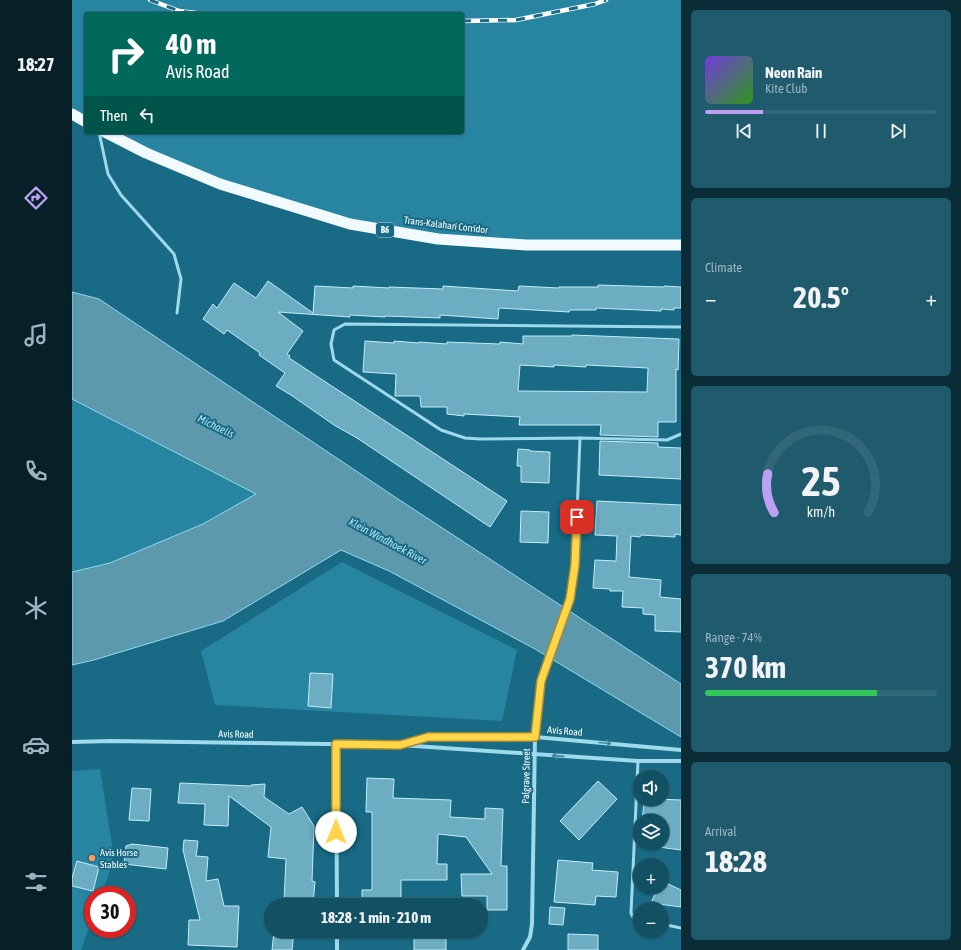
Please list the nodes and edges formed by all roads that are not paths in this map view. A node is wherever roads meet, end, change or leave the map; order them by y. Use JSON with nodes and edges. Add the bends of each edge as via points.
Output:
{"nodes":[{"id":1,"x":72,"y":114,"type":"edge"},
{"id":2,"x":84,"y":121,"type":"edge"},
{"id":3,"x":99,"y":134,"type":"edge"},
{"id":4,"x":109,"y":134,"type":"edge"},
{"id":5,"x":681,"y":245,"type":"edge"},
{"id":6,"x":177,"y":313,"type":"dead end"},
{"id":7,"x":681,"y":327,"type":"edge"},
{"id":8,"x":681,"y":434,"type":"edge"},
{"id":9,"x":580,"y":438,"type":"junction"},
{"id":10,"x":535,"y":737,"type":"junction"},
{"id":11,"x":72,"y":742,"type":"edge"},
{"id":12,"x":336,"y":744,"type":"junction"},
{"id":13,"x":400,"y":745,"type":"junction"},
{"id":14,"x":681,"y":750,"type":"edge"},
{"id":15,"x":534,"y":754,"type":"junction"},
{"id":16,"x":638,"y":761,"type":"junction"},
{"id":17,"x":681,"y":761,"type":"edge"},
{"id":18,"x":337,"y":898,"type":"edge"},
{"id":19,"x":633,"y":916,"type":"edge"},
{"id":20,"x":669,"y":925,"type":"edge"},
{"id":21,"x":681,"y":928,"type":"edge"},
{"id":22,"x":337,"y":938,"type":"edge"},
{"id":23,"x":337,"y":950,"type":"edge"},
{"id":24,"x":523,"y":950,"type":"edge"}],
"edges":[{"from":1,"to":2,"type":"highway"},
{"from":3,"to":6,"type":"lane","via":[[108,174],[121,195],[174,254],[181,279]]},
{"from":4,"to":5,"type":"highway","name":"Trans-Kalahari Corridor","number":"B6","via":[[146,153],[220,184],[350,224],[438,238],[526,245]]},
{"from":7,"to":9,"type":"lane","via":[[345,324],[334,330],[331,344],[334,360],[441,430],[465,438],[480,439]]},
{"from":8,"to":9,"type":"lane","via":[[667,440]]},
{"from":9,"to":10,"type":"lane","name":"Palgrave Street","via":[[575,565],[570,599],[541,681]]},
{"from":10,"to":13,"type":"street","name":"Avis Road","via":[[428,737]]},
{"from":10,"to":14,"type":"street","name":"Avis Road","one_way":true},
{"from":10,"to":15,"type":"street","name":"Palgrave Street"},
{"from":11,"to":12,"type":"street","name":"Avis Road"},
{"from":12,"to":13,"type":"street","name":"Avis Road"},
{"from":12,"to":18,"type":"street"},
{"from":13,"to":15,"type":"street","name":"Avis Road"},
{"from":16,"to":15,"type":"street","name":"Avis Road","one_way":true},
{"from":15,"to":24,"type":"street","name":"Palgrave Street","via":[[532,924],[530,937]]},
{"from":16,"to":17,"type":"street","name":"Avis Road"},
{"from":16,"to":19,"type":"lane","via":[[631,913]]},
{"from":20,"to":21,"type":"lane"},
{"from":22,"to":23,"type":"street"}]}
